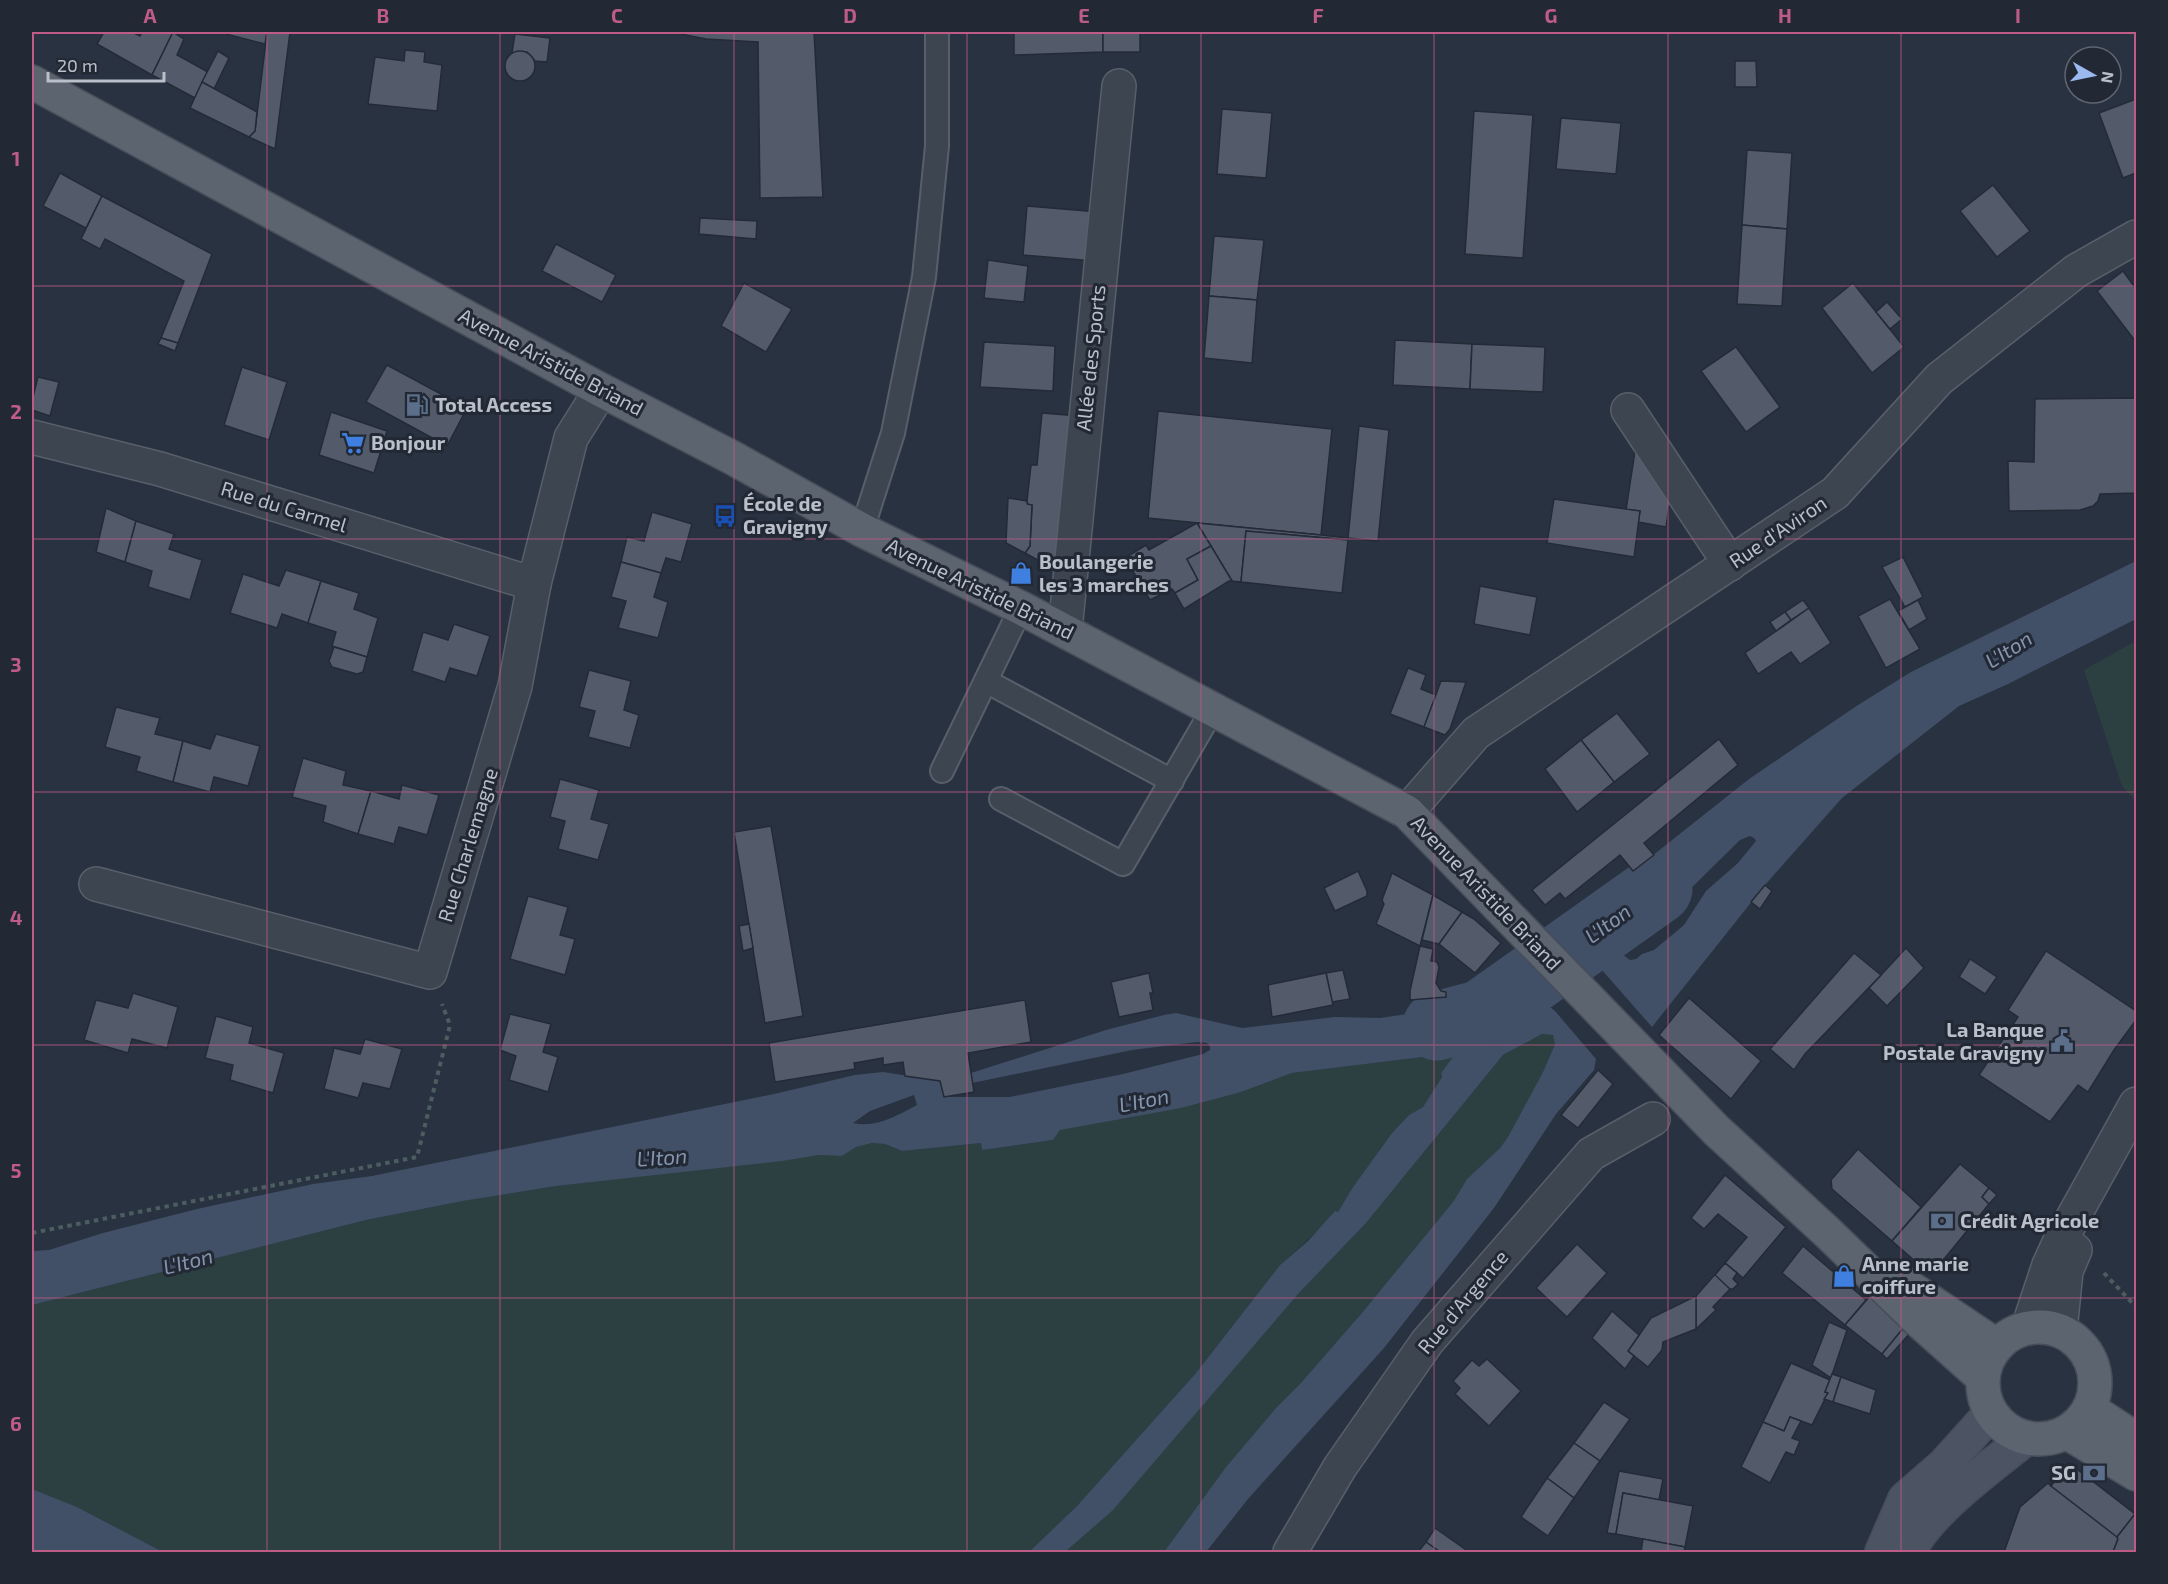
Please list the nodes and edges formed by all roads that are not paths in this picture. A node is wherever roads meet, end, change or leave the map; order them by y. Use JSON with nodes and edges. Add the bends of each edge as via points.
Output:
{"nodes":[{"id":1,"x":937,"y":32,"type":"edge"},
{"id":2,"x":32,"y":82,"type":"edge"},
{"id":3,"x":1119,"y":86,"type":"dead end"},
{"id":4,"x":2136,"y":237,"type":"edge"},
{"id":5,"x":601,"y":390,"type":"junction"},
{"id":6,"x":1628,"y":410,"type":"dead end"},
{"id":7,"x":32,"y":437,"type":"edge"},
{"id":8,"x":861,"y":530,"type":"junction"},
{"id":9,"x":1730,"y":564,"type":"junction"},
{"id":10,"x":534,"y":584,"type":"junction"},
{"id":11,"x":1021,"y":608,"type":"junction"},
{"id":12,"x":1065,"y":630,"type":"junction"},
{"id":13,"x":986,"y":681,"type":"junction"},
{"id":14,"x":1213,"y":709,"type":"junction"},
{"id":15,"x":942,"y":771,"type":"dead end"},
{"id":16,"x":1172,"y":781,"type":"junction"},
{"id":17,"x":1000,"y":799,"type":"dead end"},
{"id":18,"x":1407,"y":812,"type":"junction"},
{"id":19,"x":96,"y":884,"type":"dead end"},
{"id":20,"x":1688,"y":1102,"type":"junction"},
{"id":21,"x":2136,"y":1104,"type":"edge"},
{"id":22,"x":1653,"y":1119,"type":"joint"},
{"id":23,"x":2097,"y":1176,"type":"junction"},
{"id":24,"x":1827,"y":1232,"type":"junction"},
{"id":25,"x":2028,"y":1328,"type":"junction"},
{"id":26,"x":2060,"y":1330,"type":"junction"},
{"id":27,"x":1997,"y":1346,"type":"junction"},
{"id":28,"x":1983,"y":1377,"type":"junction"},
{"id":29,"x":1991,"y":1413,"type":"junction"},
{"id":30,"x":2079,"y":1421,"type":"junction"},
{"id":31,"x":2026,"y":1438,"type":"junction"},
{"id":32,"x":2136,"y":1439,"type":"edge"},
{"id":33,"x":2136,"y":1474,"type":"edge"},
{"id":34,"x":1290,"y":1552,"type":"edge"},
{"id":35,"x":1882,"y":1552,"type":"edge"},
{"id":36,"x":1908,"y":1552,"type":"edge"}],
"edges":[{"from":1,"to":8,"type":"lane","via":[[937,146],[924,277],[893,433]]},
{"from":2,"to":5,"type":"main road","name":"Avenue Aristide Briand"},
{"from":3,"to":12,"type":"street","name":"Allée des Sports"},
{"from":4,"to":9,"type":"street","name":"Rue d'Aviron","via":[[2076,271],[1939,379],[1834,493]]},
{"from":5,"to":8,"type":"main road","name":"Avenue Aristide Briand"},
{"from":5,"to":10,"type":"street","name":"Rue Charlemagne","via":[[571,438]]},
{"from":6,"to":9,"type":"street"},
{"from":7,"to":10,"type":"street","name":"Rue du Carmel","via":[[160,470]]},
{"from":8,"to":11,"type":"main road","name":"Avenue Aristide Briand"},
{"from":9,"to":18,"type":"street","name":"Rue d'Aviron","via":[[1476,733]]},
{"from":10,"to":19,"type":"street","name":"Rue Charlemagne","via":[[515,686],[430,972]]},
{"from":11,"to":12,"type":"main road","name":"Avenue Aristide Briand"},
{"from":11,"to":13,"type":"lane"},
{"from":12,"to":14,"type":"main road","name":"Avenue Aristide Briand"},
{"from":13,"to":15,"type":"lane"},
{"from":13,"to":16,"type":"lane"},
{"from":14,"to":16,"type":"lane"},
{"from":14,"to":18,"type":"main road","name":"Avenue Aristide Briand"},
{"from":16,"to":17,"type":"lane","via":[[1123,864]]},
{"from":18,"to":20,"type":"main road","name":"Avenue Aristide Briand"},
{"from":20,"to":22,"type":"lane","name":"Rue d'Argence"},
{"from":20,"to":24,"type":"main road","name":"Avenue Aristide Briand"},
{"from":21,"to":23,"type":"street"},
{"from":22,"to":34,"type":"street","name":"Rue d'Argence","via":[[1592,1154],[1427,1342],[1340,1467]]},
{"from":23,"to":25,"type":"street","via":[[2049,1265]]},
{"from":23,"to":26,"type":"street","via":[[2066,1271]]},
{"from":24,"to":27,"type":"main road","name":"Avenue Aristide Briand"},
{"from":24,"to":28,"type":"main road","name":"Avenue Aristide Briand"},
{"from":25,"to":26,"type":"main road"},
{"from":25,"to":27,"type":"main road"},
{"from":26,"to":30,"type":"main road","via":[[2088,1354],[2095,1372],[2095,1391]]},
{"from":27,"to":28,"type":"main road"},
{"from":28,"to":29,"type":"main road"},
{"from":29,"to":31,"type":"main road","via":[[2006,1429]]},
{"from":29,"to":35,"type":"street","via":[[1944,1465],[1905,1499]]},
{"from":30,"to":31,"type":"main road","via":[[2054,1438]]},
{"from":30,"to":32,"type":"main road"},
{"from":30,"to":33,"type":"main road"},
{"from":31,"to":36,"type":"street","via":[[1917,1534]]}]}
